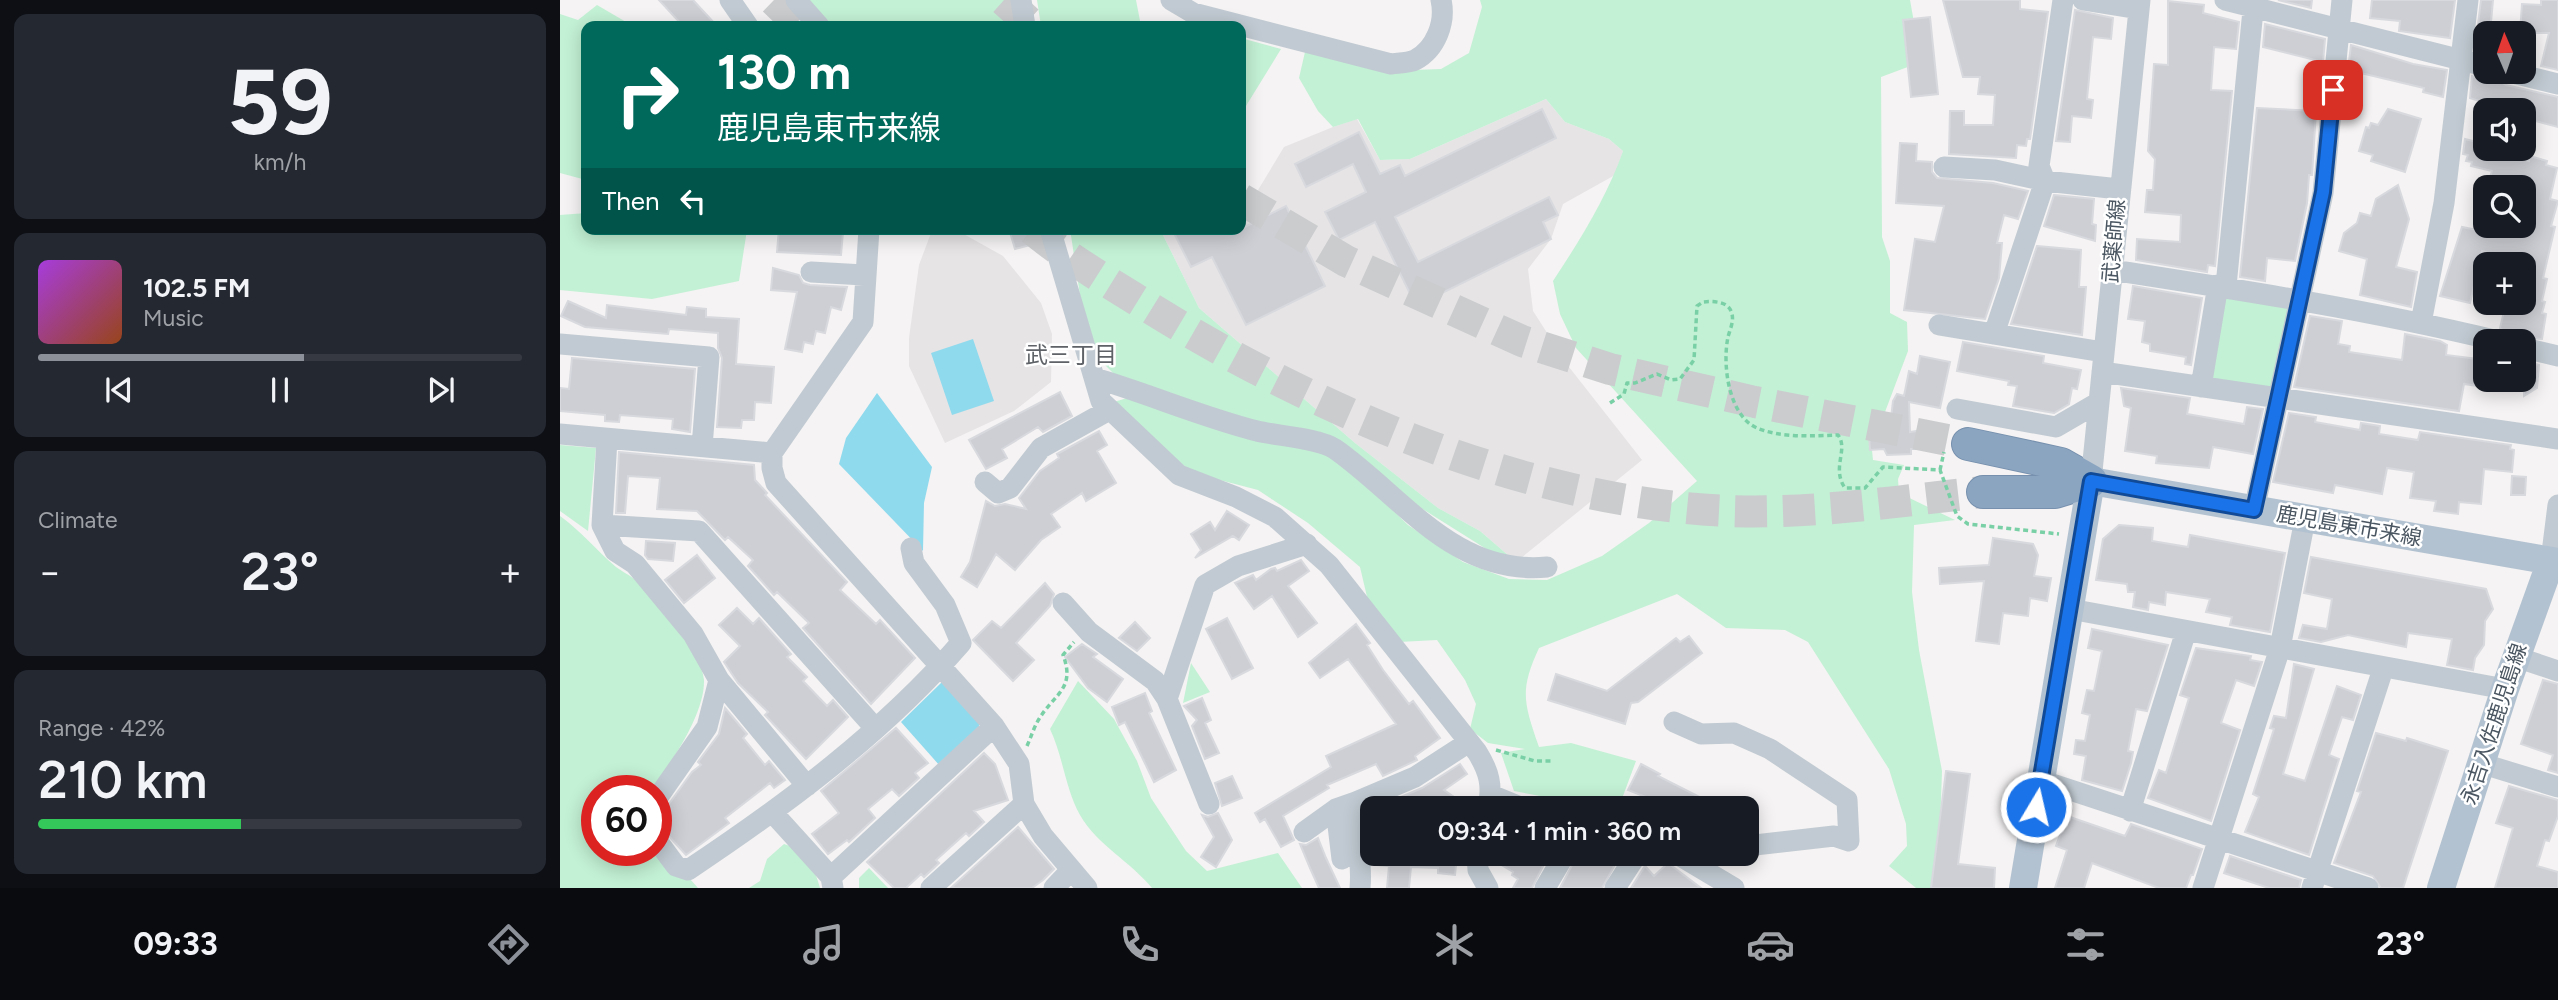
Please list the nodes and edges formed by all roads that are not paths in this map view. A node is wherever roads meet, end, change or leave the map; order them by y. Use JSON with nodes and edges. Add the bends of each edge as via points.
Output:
{"nodes":[{"id":1,"x":730,"y":0,"type":"edge"},
{"id":2,"x":796,"y":0,"type":"edge"},
{"id":3,"x":1021,"y":0,"type":"edge"},
{"id":4,"x":1171,"y":0,"type":"edge"},
{"id":5,"x":1441,"y":0,"type":"edge"},
{"id":6,"x":2063,"y":0,"type":"edge"},
{"id":7,"x":2083,"y":0,"type":"edge"},
{"id":8,"x":2225,"y":0,"type":"edge"},
{"id":9,"x":2342,"y":0,"type":"edge"},
{"id":10,"x":2468,"y":0,"type":"edge"},
{"id":11,"x":2140,"y":4,"type":"edge"},
{"id":12,"x":2253,"y":4,"type":"edge"},
{"id":13,"x":745,"y":21,"type":"edge"},
{"id":14,"x":814,"y":21,"type":"edge"},
{"id":15,"x":1024,"y":21,"type":"edge"},
{"id":16,"x":1224,"y":21,"type":"edge"},
{"id":17,"x":1246,"y":27,"type":"edge"},
{"id":18,"x":2339,"y":29,"type":"junction"},
{"id":19,"x":2462,"y":60,"type":"junction"},
{"id":20,"x":2473,"y":63,"type":"edge"},
{"id":21,"x":2536,"y":79,"type":"edge"},
{"id":22,"x":2558,"y":84,"type":"edge"},
{"id":23,"x":1944,"y":167,"type":"dead end"},
{"id":24,"x":2045,"y":181,"type":"junction"},
{"id":25,"x":2119,"y":189,"type":"junction"},
{"id":26,"x":868,"y":235,"type":"edge"},
{"id":27,"x":1052,"y":235,"type":"edge"},
{"id":28,"x":2112,"y":270,"type":"junction"},
{"id":29,"x":811,"y":272,"type":"dead end"},
{"id":30,"x":864,"y":275,"type":"junction"},
{"id":31,"x":2222,"y":286,"type":"junction"},
{"id":32,"x":2300,"y":300,"type":"junction"},
{"id":33,"x":2421,"y":323,"type":"junction"},
{"id":34,"x":1939,"y":325,"type":"dead end"},
{"id":35,"x":1994,"y":334,"type":"junction"},
{"id":36,"x":2473,"y":335,"type":"edge"},
{"id":37,"x":560,"y":344,"type":"edge"},
{"id":38,"x":2536,"y":351,"type":"edge"},
{"id":39,"x":2558,"y":356,"type":"edge"},
{"id":40,"x":2103,"y":362,"type":"junction"},
{"id":41,"x":1095,"y":378,"type":"junction"},
{"id":42,"x":2201,"y":387,"type":"junction"},
{"id":43,"x":2280,"y":398,"type":"junction"},
{"id":44,"x":2099,"y":402,"type":"junction"},
{"id":45,"x":1957,"y":409,"type":"dead end"},
{"id":46,"x":1109,"y":410,"type":"junction"},
{"id":47,"x":560,"y":434,"type":"edge"},
{"id":48,"x":607,"y":439,"type":"junction"},
{"id":49,"x":2558,"y":439,"type":"edge"},
{"id":50,"x":1968,"y":444,"type":"tunnel mouth"},
{"id":51,"x":702,"y":447,"type":"junction"},
{"id":52,"x":772,"y":453,"type":"junction"},
{"id":53,"x":2091,"y":481,"type":"junction"},
{"id":54,"x":985,"y":482,"type":"dead end"},
{"id":55,"x":1983,"y":492,"type":"tunnel mouth"},
{"id":56,"x":2558,"y":505,"type":"edge"},
{"id":57,"x":2254,"y":510,"type":"junction"},
{"id":58,"x":2305,"y":519,"type":"junction"},
{"id":59,"x":602,"y":525,"type":"junction"},
{"id":60,"x":1307,"y":544,"type":"junction"},
{"id":61,"x":911,"y":548,"type":"dead end"},
{"id":62,"x":2555,"y":561,"type":"edge"},
{"id":63,"x":1547,"y":567,"type":"dead end"},
{"id":64,"x":1063,"y":603,"type":"dead end"},
{"id":65,"x":2070,"y":610,"type":"junction"},
{"id":66,"x":2186,"y":631,"type":"junction"},
{"id":67,"x":2280,"y":649,"type":"junction"},
{"id":68,"x":2516,"y":657,"type":"junction"},
{"id":69,"x":942,"y":665,"type":"junction"},
{"id":70,"x":2383,"y":669,"type":"junction"},
{"id":71,"x":2558,"y":671,"type":"edge"},
{"id":72,"x":719,"y":680,"type":"junction"},
{"id":73,"x":2504,"y":689,"type":"junction"},
{"id":74,"x":1167,"y":699,"type":"junction"},
{"id":75,"x":1674,"y":722,"type":"dead end"},
{"id":76,"x":994,"y":726,"type":"junction"},
{"id":77,"x":876,"y":728,"type":"junction"},
{"id":78,"x":1473,"y":747,"type":"junction"},
{"id":79,"x":2480,"y":763,"type":"junction"},
{"id":80,"x":672,"y":777,"type":"edge"},
{"id":81,"x":2040,"y":780,"type":"junction"},
{"id":82,"x":807,"y":786,"type":"junction"},
{"id":83,"x":2558,"y":787,"type":"edge"},
{"id":84,"x":1490,"y":796,"type":"edge"},
{"id":85,"x":1024,"y":804,"type":"junction"},
{"id":86,"x":1209,"y":804,"type":"dead end"},
{"id":87,"x":1346,"y":805,"type":"junction"},
{"id":88,"x":2130,"y":811,"type":"junction"},
{"id":89,"x":773,"y":813,"type":"junction"},
{"id":90,"x":1304,"y":832,"type":"dead end"},
{"id":91,"x":2220,"y":838,"type":"junction"},
{"id":92,"x":1759,"y":845,"type":"edge"},
{"id":93,"x":1342,"y":859,"type":"dead end"},
{"id":94,"x":672,"y":861,"type":"edge"},
{"id":95,"x":1478,"y":866,"type":"edge"},
{"id":96,"x":1558,"y":866,"type":"edge"},
{"id":97,"x":1629,"y":866,"type":"edge"},
{"id":98,"x":1697,"y":866,"type":"edge"},
{"id":99,"x":1071,"y":870,"type":"junction"},
{"id":100,"x":2314,"y":880,"type":"edge"},
{"id":101,"x":832,"y":882,"type":"edge"},
{"id":102,"x":931,"y":888,"type":"edge"},
{"id":103,"x":1054,"y":888,"type":"edge"},
{"id":104,"x":1087,"y":888,"type":"edge"},
{"id":105,"x":1360,"y":888,"type":"edge"},
{"id":106,"x":1488,"y":888,"type":"edge"},
{"id":107,"x":1545,"y":888,"type":"edge"},
{"id":108,"x":1615,"y":888,"type":"edge"},
{"id":109,"x":1734,"y":888,"type":"edge"},
{"id":110,"x":2023,"y":888,"type":"edge"},
{"id":111,"x":2203,"y":888,"type":"edge"},
{"id":112,"x":2368,"y":888,"type":"edge"},
{"id":113,"x":2441,"y":888,"type":"edge"}],
"edges":[{"from":1,"to":13,"type":"street"},
{"from":2,"to":14,"type":"street"},
{"from":3,"to":15,"type":"street"},
{"from":4,"to":16,"type":"street","via":[[1193,13]]},
{"from":5,"to":17,"type":"street","via":[[1444,12],[1438,37],[1415,60],[1391,64]]},
{"from":6,"to":24,"type":"street","via":[[2039,166]]},
{"from":7,"to":11,"type":"street"},
{"from":8,"to":12,"type":"street"},
{"from":9,"to":18,"type":"street"},
{"from":10,"to":19,"type":"street"},
{"from":11,"to":25,"type":"street","name":"武薬師線"},
{"from":12,"to":18,"type":"street"},
{"from":12,"to":31,"type":"street"},
{"from":18,"to":19,"type":"street"},
{"from":18,"to":32,"type":"street","via":[[2323,192]]},
{"from":19,"to":20,"type":"street"},
{"from":19,"to":33,"type":"street","via":[[2444,203]]},
{"from":21,"to":22,"type":"street"},
{"from":23,"to":24,"type":"street","via":[[1995,170]]},
{"from":24,"to":25,"type":"street"},
{"from":24,"to":35,"type":"street"},
{"from":25,"to":28,"type":"street","name":"武薬師線"},
{"from":26,"to":30,"type":"street"},
{"from":27,"to":41,"type":"street"},
{"from":28,"to":31,"type":"street"},
{"from":28,"to":40,"type":"street","name":"武薬師線"},
{"from":29,"to":30,"type":"street"},
{"from":30,"to":52,"type":"street","via":[[863,322]]},
{"from":31,"to":32,"type":"street"},
{"from":31,"to":42,"type":"street"},
{"from":32,"to":33,"type":"street"},
{"from":32,"to":43,"type":"street"},
{"from":33,"to":36,"type":"street"},
{"from":34,"to":35,"type":"street"},
{"from":35,"to":40,"type":"street"},
{"from":37,"to":51,"type":"street","via":[[709,357]]},
{"from":38,"to":39,"type":"street"},
{"from":40,"to":42,"type":"street"},
{"from":40,"to":44,"type":"street","name":"武薬師線"},
{"from":41,"to":46,"type":"street","via":[[1101,401]]},
{"from":41,"to":63,"type":"street","via":[[1256,430],[1332,447],[1416,520],[1461,548],[1526,569]]},
{"from":42,"to":43,"type":"street"},
{"from":43,"to":49,"type":"street"},
{"from":43,"to":57,"type":"street"},
{"from":44,"to":45,"type":"street","via":[[2056,427]]},
{"from":44,"to":53,"type":"street","name":"武薬師線"},
{"from":46,"to":54,"type":"street","via":[[1041,448],[1010,488],[998,493]]},
{"from":46,"to":60,"type":"street","via":[[1179,475],[1236,496],[1275,517]]},
{"from":47,"to":48,"type":"street"},
{"from":48,"to":51,"type":"street"},
{"from":48,"to":59,"type":"street"},
{"from":50,"to":53,"type":"highway","via":[[2061,464]]},
{"from":51,"to":52,"type":"street"},
{"from":52,"to":69,"type":"street","via":[[776,483]]},
{"from":53,"to":55,"type":"highway","via":[[2055,492]]},
{"from":53,"to":57,"type":"main road","name":"鹿児島東市来線"},
{"from":53,"to":65,"type":"main road"},
{"from":56,"to":62,"type":"street"},
{"from":57,"to":58,"type":"main road","name":"鹿児島東市来線"},
{"from":58,"to":62,"type":"main road","name":"鹿児島東市来線"},
{"from":58,"to":67,"type":"street"},
{"from":59,"to":72,"type":"street","via":[[615,551],[635,564],[694,634]]},
{"from":59,"to":77,"type":"street","via":[[699,531]]},
{"from":60,"to":74,"type":"street","via":[[1238,566],[1205,585]]},
{"from":60,"to":78,"type":"street","via":[[1329,565]]},
{"from":61,"to":69,"type":"street","via":[[914,563],[945,605],[961,643]]},
{"from":62,"to":68,"type":"main road","name":"永吉入佐鹿児島線"},
{"from":64,"to":74,"type":"street","via":[[1089,632],[1155,681]]},
{"from":65,"to":66,"type":"street"},
{"from":65,"to":81,"type":"main road"},
{"from":66,"to":67,"type":"street"},
{"from":66,"to":88,"type":"street"},
{"from":67,"to":70,"type":"street"},
{"from":67,"to":91,"type":"street"},
{"from":68,"to":71,"type":"street"},
{"from":68,"to":73,"type":"main road","name":"永吉入佐鹿児島線"},
{"from":69,"to":76,"type":"street"},
{"from":69,"to":77,"type":"street"},
{"from":70,"to":73,"type":"street"},
{"from":70,"to":100,"type":"street"},
{"from":72,"to":80,"type":"street","via":[[707,727]]},
{"from":72,"to":82,"type":"street"},
{"from":73,"to":79,"type":"main road","name":"永吉入佐鹿児島線"},
{"from":74,"to":86,"type":"street"},
{"from":75,"to":92,"type":"street","via":[[1701,734],[1734,733],[1770,748],[1847,800],[1849,841],[1834,836]]},
{"from":76,"to":85,"type":"street","via":[[1019,764]]},
{"from":76,"to":101,"type":"street"},
{"from":77,"to":82,"type":"street"},
{"from":78,"to":84,"type":"street","via":[[1489,770]]},
{"from":78,"to":87,"type":"street"},
{"from":79,"to":83,"type":"street"},
{"from":79,"to":113,"type":"main road","name":"永吉入佐鹿児島線"},
{"from":81,"to":88,"type":"street"},
{"from":81,"to":110,"type":"main road"},
{"from":82,"to":89,"type":"street"},
{"from":85,"to":99,"type":"street"},
{"from":85,"to":102,"type":"street"},
{"from":87,"to":90,"type":"street"},
{"from":87,"to":93,"type":"street"},
{"from":87,"to":105,"type":"street","via":[[1360,856]]},
{"from":88,"to":91,"type":"street"},
{"from":89,"to":94,"type":"street","via":[[688,870]]},
{"from":89,"to":101,"type":"street"},
{"from":91,"to":100,"type":"street"},
{"from":91,"to":111,"type":"street"},
{"from":95,"to":106,"type":"street"},
{"from":96,"to":107,"type":"street"},
{"from":97,"to":108,"type":"street"},
{"from":98,"to":109,"type":"street"},
{"from":99,"to":103,"type":"street"},
{"from":99,"to":104,"type":"street"},
{"from":100,"to":112,"type":"street"}]}
